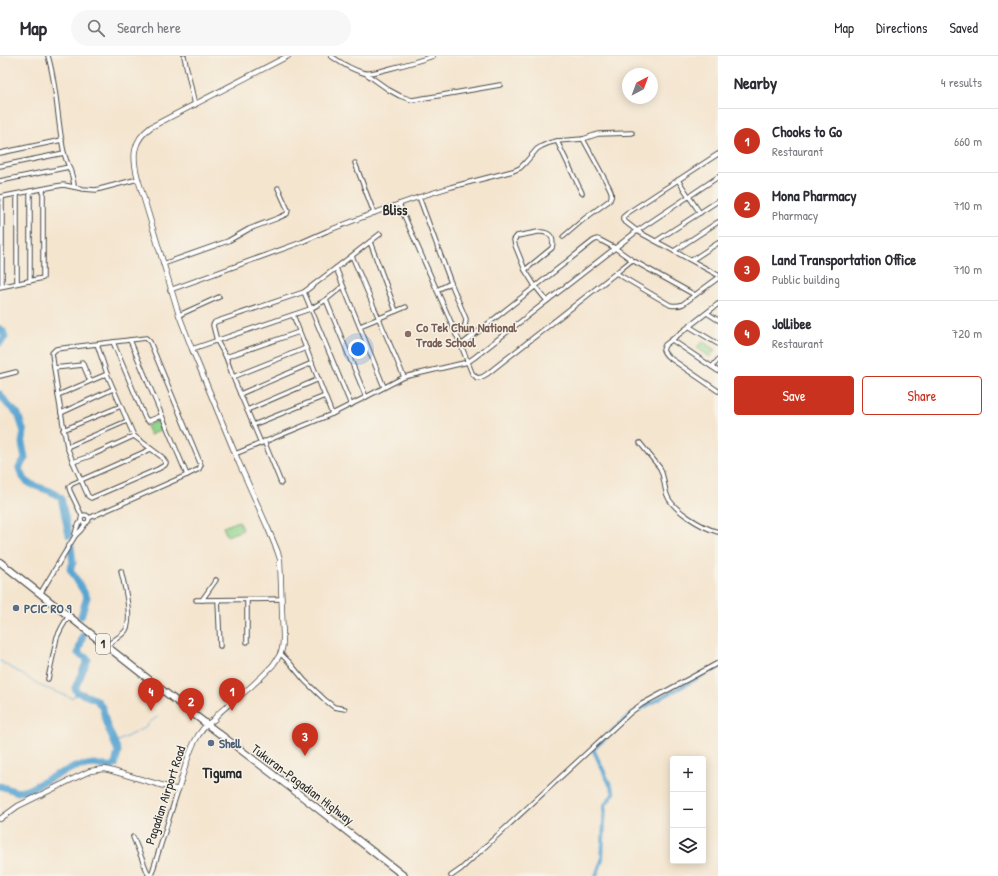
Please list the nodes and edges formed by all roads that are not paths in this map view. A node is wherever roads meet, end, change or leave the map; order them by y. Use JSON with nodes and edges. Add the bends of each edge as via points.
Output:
{"nodes":[{"id":1,"x":48,"y":56,"type":"edge"},
{"id":2,"x":184,"y":56,"type":"edge"},
{"id":3,"x":288,"y":56,"type":"edge"},
{"id":4,"x":331,"y":56,"type":"edge"},
{"id":5,"x":434,"y":56,"type":"edge"},
{"id":6,"x":365,"y":73,"type":"junction"},
{"id":7,"x":500,"y":85,"type":"dead end"},
{"id":8,"x":195,"y":105,"type":"junction"},
{"id":9,"x":632,"y":133,"type":"dead end"},
{"id":10,"x":583,"y":139,"type":"junction"},
{"id":11,"x":62,"y":140,"type":"junction"},
{"id":12,"x":557,"y":141,"type":"junction"},
{"id":13,"x":0,"y":153,"type":"edge"},
{"id":14,"x":64,"y":154,"type":"junction"},
{"id":15,"x":718,"y":154,"type":"edge"},
{"id":16,"x":356,"y":163,"type":"dead end"},
{"id":17,"x":0,"y":166,"type":"edge"},
{"id":18,"x":69,"y":167,"type":"junction"},
{"id":19,"x":718,"y":177,"type":"edge"},
{"id":20,"x":138,"y":179,"type":"junction"},
{"id":21,"x":678,"y":180,"type":"junction"},
{"id":22,"x":0,"y":181,"type":"edge"},
{"id":23,"x":74,"y":187,"type":"junction"},
{"id":24,"x":43,"y":188,"type":"junction"},
{"id":25,"x":278,"y":188,"type":"dead end"},
{"id":26,"x":30,"y":191,"type":"junction"},
{"id":27,"x":582,"y":193,"type":"dead end"},
{"id":28,"x":17,"y":194,"type":"junction"},
{"id":29,"x":689,"y":196,"type":"junction"},
{"id":30,"x":1,"y":197,"type":"edge"},
{"id":31,"x":419,"y":197,"type":"junction"},
{"id":32,"x":718,"y":201,"type":"edge"},
{"id":33,"x":399,"y":204,"type":"junction"},
{"id":34,"x":374,"y":213,"type":"junction"},
{"id":35,"x":700,"y":213,"type":"junction"},
{"id":36,"x":718,"y":222,"type":"edge"},
{"id":37,"x":638,"y":231,"type":"junction"},
{"id":38,"x":380,"y":234,"type":"dead end"},
{"id":39,"x":563,"y":237,"type":"dead end"},
{"id":40,"x":656,"y":241,"type":"junction"},
{"id":41,"x":370,"y":242,"type":"junction"},
{"id":42,"x":718,"y":243,"type":"edge"},
{"id":43,"x":615,"y":248,"type":"junction"},
{"id":44,"x":674,"y":251,"type":"junction"},
{"id":45,"x":352,"y":256,"type":"junction"},
{"id":46,"x":632,"y":260,"type":"junction"},
{"id":47,"x":692,"y":260,"type":"junction"},
{"id":48,"x":163,"y":264,"type":"junction"},
{"id":49,"x":336,"y":268,"type":"junction"},
{"id":50,"x":525,"y":270,"type":"junction"},
{"id":51,"x":616,"y":273,"type":"junction"},
{"id":52,"x":718,"y":276,"type":"edge"},
{"id":53,"x":30,"y":281,"type":"junction"},
{"id":54,"x":17,"y":283,"type":"junction"},
{"id":55,"x":451,"y":283,"type":"junction"},
{"id":56,"x":343,"y":286,"type":"junction"},
{"id":57,"x":535,"y":286,"type":"junction"},
{"id":58,"x":1,"y":287,"type":"edge"},
{"id":59,"x":170,"y":290,"type":"junction"},
{"id":60,"x":437,"y":290,"type":"junction"},
{"id":61,"x":304,"y":292,"type":"junction"},
{"id":62,"x":694,"y":295,"type":"junction"},
{"id":63,"x":219,"y":297,"type":"dead end"},
{"id":64,"x":326,"y":300,"type":"junction"},
{"id":65,"x":547,"y":301,"type":"junction"},
{"id":66,"x":718,"y":304,"type":"edge"},
{"id":67,"x":406,"y":307,"type":"dead end"},
{"id":68,"x":310,"y":309,"type":"junction"},
{"id":69,"x":396,"y":311,"type":"junction"},
{"id":70,"x":707,"y":313,"type":"junction"},
{"id":71,"x":179,"y":315,"type":"junction"},
{"id":72,"x":293,"y":315,"type":"junction"},
{"id":73,"x":378,"y":319,"type":"junction"},
{"id":74,"x":718,"y":320,"type":"edge"},
{"id":75,"x":360,"y":326,"type":"junction"},
{"id":76,"x":690,"y":327,"type":"junction"},
{"id":77,"x":299,"y":332,"type":"junction"},
{"id":78,"x":456,"y":335,"type":"junction"},
{"id":79,"x":130,"y":340,"type":"junction"},
{"id":80,"x":672,"y":340,"type":"junction"},
{"id":81,"x":217,"y":341,"type":"junction"},
{"id":82,"x":113,"y":342,"type":"junction"},
{"id":83,"x":97,"y":344,"type":"junction"},
{"id":84,"x":718,"y":344,"type":"edge"},
{"id":85,"x":461,"y":345,"type":"junction"},
{"id":86,"x":306,"y":348,"type":"junction"},
{"id":87,"x":192,"y":349,"type":"junction"},
{"id":88,"x":226,"y":357,"type":"junction"},
{"id":89,"x":718,"y":360,"type":"edge"},
{"id":90,"x":468,"y":362,"type":"junction"},
{"id":91,"x":312,"y":363,"type":"junction"},
{"id":92,"x":712,"y":367,"type":"junction"},
{"id":93,"x":54,"y":368,"type":"junction"},
{"id":94,"x":718,"y":370,"type":"edge"},
{"id":95,"x":16,"y":372,"type":"dead end"},
{"id":96,"x":107,"y":374,"type":"junction"},
{"id":97,"x":0,"y":376,"type":"edge"},
{"id":98,"x":233,"y":377,"type":"junction"},
{"id":99,"x":404,"y":377,"type":"junction"},
{"id":100,"x":319,"y":379,"type":"junction"},
{"id":101,"x":90,"y":381,"type":"junction"},
{"id":102,"x":384,"y":387,"type":"junction"},
{"id":103,"x":113,"y":389,"type":"junction"},
{"id":104,"x":717,"y":389,"type":"edge"},
{"id":105,"x":240,"y":394,"type":"junction"},
{"id":106,"x":58,"y":395,"type":"junction"},
{"id":107,"x":325,"y":396,"type":"junction"},
{"id":108,"x":366,"y":397,"type":"junction"},
{"id":109,"x":351,"y":405,"type":"junction"},
{"id":110,"x":121,"y":406,"type":"junction"},
{"id":111,"x":247,"y":410,"type":"junction"},
{"id":112,"x":61,"y":413,"type":"junction"},
{"id":113,"x":332,"y":414,"type":"junction"},
{"id":114,"x":161,"y":416,"type":"junction"},
{"id":115,"x":127,"y":421,"type":"junction"},
{"id":116,"x":254,"y":425,"type":"junction"},
{"id":117,"x":64,"y":430,"type":"junction"},
{"id":118,"x":134,"y":436,"type":"junction"},
{"id":119,"x":263,"y":442,"type":"junction"},
{"id":120,"x":640,"y":443,"type":"dead end"},
{"id":121,"x":68,"y":447,"type":"junction"},
{"id":122,"x":151,"y":449,"type":"junction"},
{"id":123,"x":236,"y":454,"type":"junction"},
{"id":124,"x":73,"y":462,"type":"junction"},
{"id":125,"x":187,"y":475,"type":"junction"},
{"id":126,"x":81,"y":480,"type":"junction"},
{"id":127,"x":281,"y":483,"type":"dead end"},
{"id":128,"x":82,"y":518,"type":"junction"},
{"id":129,"x":89,"y":518,"type":"junction"},
{"id":130,"x":86,"y":523,"type":"junction"},
{"id":131,"x":718,"y":532,"type":"edge"},
{"id":132,"x":75,"y":536,"type":"junction"},
{"id":133,"x":0,"y":562,"type":"edge"},
{"id":134,"x":121,"y":571,"type":"dead end"},
{"id":135,"x":216,"y":580,"type":"dead end"},
{"id":136,"x":40,"y":594,"type":"junction"},
{"id":137,"x":281,"y":599,"type":"junction"},
{"id":138,"x":196,"y":600,"type":"dead end"},
{"id":139,"x":202,"y":600,"type":"junction"},
{"id":140,"x":218,"y":600,"type":"junction"},
{"id":141,"x":247,"y":600,"type":"junction"},
{"id":142,"x":68,"y":617,"type":"junction"},
{"id":143,"x":247,"y":642,"type":"dead end"},
{"id":144,"x":106,"y":646,"type":"junction"},
{"id":145,"x":220,"y":646,"type":"dead end"},
{"id":146,"x":280,"y":653,"type":"junction"},
{"id":147,"x":718,"y":663,"type":"edge"},
{"id":148,"x":48,"y":679,"type":"dead end"},
{"id":149,"x":345,"y":708,"type":"dead end"},
{"id":150,"x":207,"y":724,"type":"junction"},
{"id":151,"x":178,"y":790,"type":"junction"},
{"id":152,"x":0,"y":820,"type":"edge"},
{"id":153,"x":133,"y":838,"type":"dead end"},
{"id":154,"x":150,"y":876,"type":"edge"},
{"id":155,"x":404,"y":876,"type":"edge"},
{"id":156,"x":451,"y":876,"type":"edge"}],
"edges":[{"from":1,"to":11,"type":"street"},
{"from":2,"to":8,"type":"street"},
{"from":3,"to":8,"type":"street"},
{"from":4,"to":6,"type":"street"},
{"from":5,"to":6,"type":"street"},
{"from":6,"to":7,"type":"street","via":[[389,90],[412,100]]},
{"from":8,"to":20,"type":"street","via":[[144,132],[134,157]]},
{"from":9,"to":10,"type":"street","via":[[598,134]]},
{"from":10,"to":12,"type":"street"},
{"from":10,"to":39,"type":"street","via":[[612,196]]},
{"from":11,"to":13,"type":"street"},
{"from":11,"to":14,"type":"street"},
{"from":12,"to":27,"type":"street"},
{"from":12,"to":31,"type":"street","via":[[537,149],[513,172]]},
{"from":14,"to":17,"type":"street"},
{"from":14,"to":18,"type":"street"},
{"from":15,"to":21,"type":"street"},
{"from":16,"to":34,"type":"street"},
{"from":18,"to":22,"type":"street"},
{"from":18,"to":23,"type":"street"},
{"from":19,"to":29,"type":"street"},
{"from":20,"to":23,"type":"street","via":[[96,190]]},
{"from":20,"to":48,"type":"street"},
{"from":21,"to":29,"type":"street"},
{"from":21,"to":37,"type":"street","via":[[623,217],[623,220]]},
{"from":23,"to":24,"type":"street","via":[[64,185]]},
{"from":24,"to":26,"type":"street"},
{"from":24,"to":53,"type":"street","via":[[43,278]]},
{"from":25,"to":48,"type":"street","via":[[288,210],[287,214],[249,229],[228,241]]},
{"from":26,"to":28,"type":"street"},
{"from":26,"to":53,"type":"street"},
{"from":28,"to":30,"type":"street"},
{"from":28,"to":54,"type":"street"},
{"from":29,"to":35,"type":"street"},
{"from":29,"to":37,"type":"street"},
{"from":30,"to":58,"type":"street"},
{"from":31,"to":33,"type":"street"},
{"from":31,"to":55,"type":"street"},
{"from":32,"to":35,"type":"street"},
{"from":33,"to":34,"type":"street"},
{"from":33,"to":60,"type":"street"},
{"from":34,"to":59,"type":"street"},
{"from":35,"to":40,"type":"street"},
{"from":36,"to":44,"type":"street"},
{"from":37,"to":40,"type":"street"},
{"from":37,"to":43,"type":"street"},
{"from":38,"to":41,"type":"street"},
{"from":40,"to":44,"type":"street"},
{"from":41,"to":45,"type":"street"},
{"from":41,"to":69,"type":"street"},
{"from":42,"to":47,"type":"street"},
{"from":43,"to":46,"type":"street"},
{"from":43,"to":57,"type":"street","via":[[597,239]]},
{"from":43,"to":65,"type":"street"},
{"from":44,"to":47,"type":"street"},
{"from":45,"to":49,"type":"street"},
{"from":45,"to":73,"type":"street"},
{"from":46,"to":51,"type":"street"},
{"from":46,"to":62,"type":"street"},
{"from":47,"to":52,"type":"street"},
{"from":48,"to":59,"type":"street"},
{"from":49,"to":56,"type":"street"},
{"from":49,"to":61,"type":"street"},
{"from":50,"to":50,"type":"street","via":[[552,248],[548,233],[527,234],[515,238],[515,245]]},
{"from":50,"to":57,"type":"street"},
{"from":51,"to":62,"type":"street","via":[[670,305],[680,306]]},
{"from":51,"to":90,"type":"street","via":[[482,377],[474,376]]},
{"from":52,"to":62,"type":"street"},
{"from":53,"to":54,"type":"street"},
{"from":54,"to":58,"type":"street"},
{"from":55,"to":60,"type":"street"},
{"from":55,"to":78,"type":"street","via":[[466,319],[464,328]]},
{"from":56,"to":64,"type":"street"},
{"from":56,"to":75,"type":"street"},
{"from":57,"to":65,"type":"street"},
{"from":57,"to":85,"type":"street"},
{"from":59,"to":71,"type":"street"},
{"from":60,"to":78,"type":"street"},
{"from":61,"to":68,"type":"street"},
{"from":61,"to":81,"type":"street","via":[[215,322],[213,328]]},
{"from":63,"to":71,"type":"street"},
{"from":64,"to":68,"type":"street"},
{"from":64,"to":108,"type":"street"},
{"from":65,"to":90,"type":"street"},
{"from":66,"to":70,"type":"street"},
{"from":67,"to":69,"type":"street"},
{"from":68,"to":72,"type":"street"},
{"from":68,"to":109,"type":"street"},
{"from":69,"to":73,"type":"street"},
{"from":70,"to":74,"type":"street"},
{"from":70,"to":76,"type":"street"},
{"from":71,"to":87,"type":"street"},
{"from":72,"to":77,"type":"street"},
{"from":72,"to":81,"type":"street"},
{"from":73,"to":75,"type":"street"},
{"from":73,"to":99,"type":"street"},
{"from":75,"to":102,"type":"street"},
{"from":76,"to":80,"type":"street"},
{"from":76,"to":84,"type":"street"},
{"from":77,"to":86,"type":"street"},
{"from":77,"to":88,"type":"street"},
{"from":78,"to":85,"type":"street"},
{"from":79,"to":82,"type":"street"},
{"from":79,"to":114,"type":"street"},
{"from":79,"to":125,"type":"street","via":[[144,337],[150,342],[201,463],[198,469]]},
{"from":80,"to":92,"type":"street"},
{"from":80,"to":104,"type":"street","via":[[663,347],[664,352]]},
{"from":81,"to":87,"type":"street"},
{"from":81,"to":88,"type":"street"},
{"from":82,"to":83,"type":"street"},
{"from":82,"to":114,"type":"street","via":[[145,418],[148,421]]},
{"from":83,"to":93,"type":"street","via":[[54,350]]},
{"from":83,"to":96,"type":"street"},
{"from":85,"to":90,"type":"street"},
{"from":86,"to":91,"type":"street"},
{"from":86,"to":98,"type":"street"},
{"from":87,"to":123,"type":"street"},
{"from":88,"to":98,"type":"street"},
{"from":89,"to":92,"type":"street"},
{"from":90,"to":99,"type":"street"},
{"from":91,"to":100,"type":"street"},
{"from":91,"to":105,"type":"street"},
{"from":92,"to":94,"type":"street"},
{"from":93,"to":101,"type":"street","via":[[83,364]]},
{"from":93,"to":106,"type":"street"},
{"from":95,"to":97,"type":"street"},
{"from":96,"to":101,"type":"street"},
{"from":96,"to":103,"type":"street"},
{"from":98,"to":105,"type":"street"},
{"from":99,"to":102,"type":"street"},
{"from":100,"to":107,"type":"street"},
{"from":100,"to":111,"type":"street"},
{"from":101,"to":106,"type":"street"},
{"from":102,"to":108,"type":"street"},
{"from":103,"to":110,"type":"street"},
{"from":103,"to":112,"type":"street"},
{"from":105,"to":111,"type":"street"},
{"from":106,"to":112,"type":"street"},
{"from":107,"to":113,"type":"street"},
{"from":107,"to":116,"type":"street"},
{"from":108,"to":109,"type":"street"},
{"from":109,"to":113,"type":"street"},
{"from":110,"to":115,"type":"street"},
{"from":110,"to":117,"type":"street"},
{"from":111,"to":116,"type":"street"},
{"from":112,"to":117,"type":"street"},
{"from":113,"to":119,"type":"street"},
{"from":114,"to":125,"type":"street"},
{"from":115,"to":118,"type":"street"},
{"from":115,"to":121,"type":"street"},
{"from":116,"to":119,"type":"street"},
{"from":117,"to":121,"type":"street"},
{"from":118,"to":122,"type":"street"},
{"from":118,"to":124,"type":"street"},
{"from":119,"to":123,"type":"street"},
{"from":119,"to":127,"type":"street"},
{"from":120,"to":131,"type":"street","via":[[662,471],[670,501],[691,520]]},
{"from":121,"to":124,"type":"street"},
{"from":122,"to":126,"type":"street"},
{"from":122,"to":126,"type":"street","via":[[162,457],[165,465],[91,498]]},
{"from":123,"to":137,"type":"street","via":[[280,559]]},
{"from":124,"to":126,"type":"street"},
{"from":125,"to":129,"type":"street"},
{"from":126,"to":128,"type":"street","via":[[69,488]]},
{"from":128,"to":129,"type":"street","via":[[86,515]]},
{"from":128,"to":130,"type":"street"},
{"from":128,"to":132,"type":"street"},
{"from":129,"to":130,"type":"street"},
{"from":130,"to":132,"type":"street"},
{"from":132,"to":136,"type":"street"},
{"from":133,"to":136,"type":"highway","name":"Tukuran-Pagadian Highway","number":"1"},
{"from":134,"to":144,"type":"street","via":[[129,618],[125,631]]},
{"from":135,"to":139,"type":"street"},
{"from":136,"to":142,"type":"highway","name":"Tukuran-Pagadian Highway","number":"1"},
{"from":137,"to":141,"type":"street"},
{"from":137,"to":146,"type":"street","via":[[283,636]]},
{"from":138,"to":139,"type":"street"},
{"from":139,"to":140,"type":"street"},
{"from":140,"to":141,"type":"street"},
{"from":140,"to":145,"type":"street"},
{"from":141,"to":143,"type":"street"},
{"from":142,"to":144,"type":"highway","name":"Tukuran-Pagadian Highway","number":"1"},
{"from":142,"to":148,"type":"street","via":[[57,637]]},
{"from":144,"to":150,"type":"highway","name":"Tukuran-Pagadian Highway","number":"1"},
{"from":146,"to":149,"type":"street","via":[[325,700],[334,707]]},
{"from":146,"to":150,"type":"street","via":[[264,675]]},
{"from":147,"to":156,"type":"street","via":[[631,712]]},
{"from":150,"to":151,"type":"street","name":"Pagadian Airport Road","via":[[196,738]]},
{"from":150,"to":155,"type":"highway","name":"Tukuran-Pagadian Highway","number":"1"},
{"from":151,"to":152,"type":"street","via":[[109,770],[90,771],[18,806]]},
{"from":151,"to":154,"type":"street","name":"Pagadian Airport Road"},
{"from":153,"to":154,"type":"street"}]}
